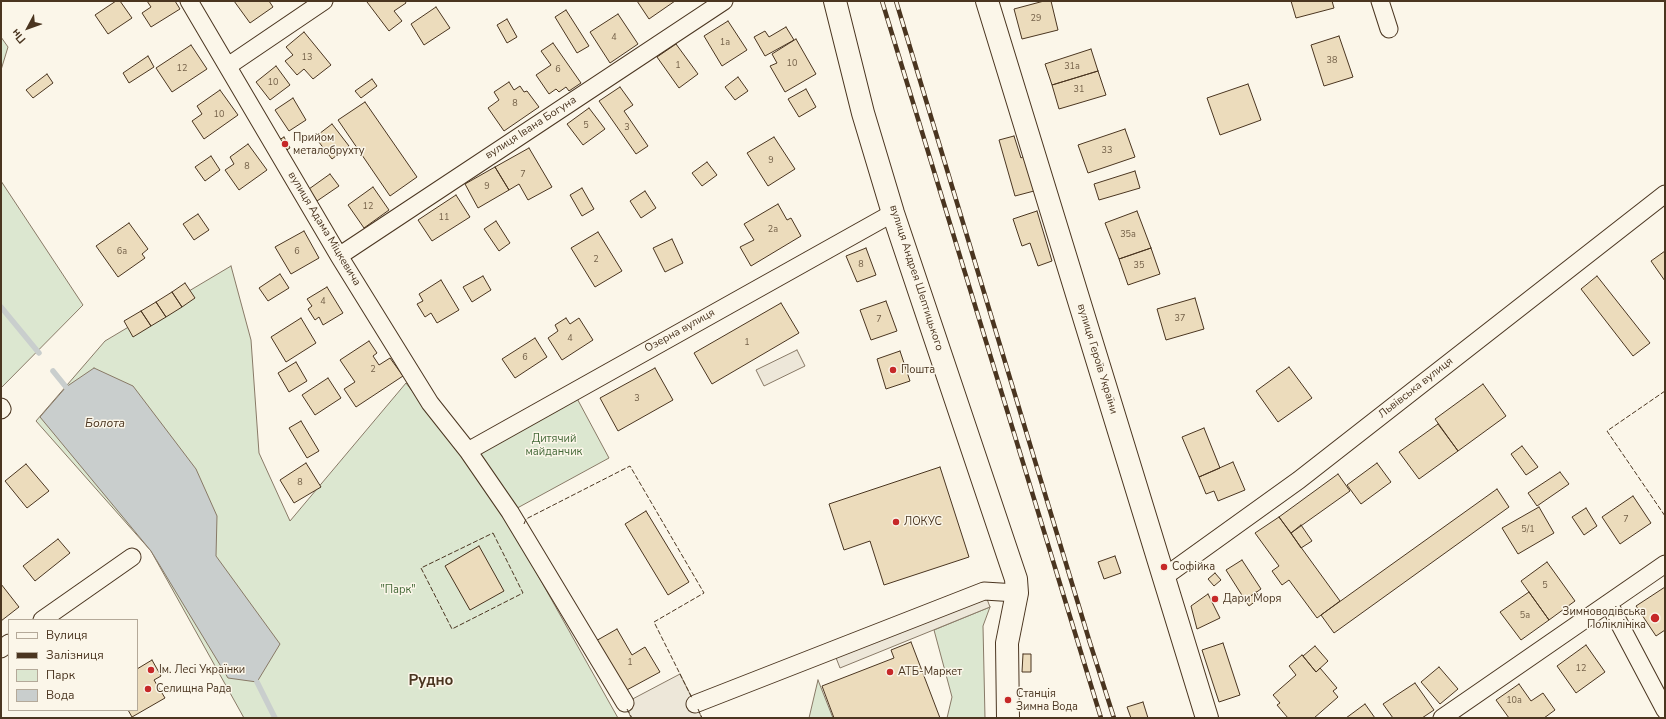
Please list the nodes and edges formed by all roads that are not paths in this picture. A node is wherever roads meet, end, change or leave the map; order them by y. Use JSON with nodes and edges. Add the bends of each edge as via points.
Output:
{"nodes":[{"id":1,"x":189,"y":1,"type":"edge"},
{"id":2,"x":324,"y":1,"type":"edge"},
{"id":3,"x":724,"y":1,"type":"edge"},
{"id":4,"x":835,"y":1,"type":"edge"},
{"id":5,"x":987,"y":1,"type":"edge"},
{"id":6,"x":1380,"y":1,"type":"edge"},
{"id":7,"x":1389,"y":29,"type":"dead end"},
{"id":8,"x":228,"y":66,"type":"junction"},
{"id":9,"x":1665,"y":194,"type":"edge"},
{"id":10,"x":893,"y":213,"type":"junction"},
{"id":11,"x":339,"y":256,"type":"junction"},
{"id":12,"x":468,"y":451,"type":"junction"},
{"id":13,"x":132,"y":557,"type":"dead end"},
{"id":14,"x":1665,"y":564,"type":"edge"},
{"id":15,"x":1164,"y":578,"type":"junction"},
{"id":16,"x":1017,"y":593,"type":"junction"},
{"id":17,"x":1608,"y":604,"type":"junction"},
{"id":18,"x":43,"y":619,"type":"edge"},
{"id":19,"x":625,"y":704,"type":"dead end"},
{"id":20,"x":695,"y":704,"type":"dead end"},
{"id":21,"x":1665,"y":710,"type":"edge"},
{"id":22,"x":1008,"y":718,"type":"edge"},
{"id":23,"x":1207,"y":718,"type":"edge"},
{"id":24,"x":1442,"y":718,"type":"edge"}],
"edges":[{"from":1,"to":8,"type":"street","name":"вулиця Адама Міцкевича"},
{"from":2,"to":8,"type":"street"},
{"from":3,"to":11,"type":"street","name":"вулиця Івана Богуна"},
{"from":4,"to":10,"type":"street","name":"вулиця Андрея Шептицького","via":[[863,113]]},
{"from":5,"to":15,"type":"street","name":"вулиця Героїв України"},
{"from":6,"to":7,"type":"street"},
{"from":8,"to":11,"type":"street","name":"вулиця Адама Міцкевича"},
{"from":9,"to":15,"type":"street","name":"Львівська вулиця","via":[[1299,480]]},
{"from":10,"to":12,"type":"street","name":"Озерна вулиця"},
{"from":10,"to":16,"type":"street","name":"вулиця Андрея Шептицького","via":[[1016,579]]},
{"from":11,"to":12,"type":"street","name":"вулиця Адама Міцкевича","via":[[430,403]]},
{"from":12,"to":19,"type":"street","name":"вулиця Адама Міцкевича","via":[[510,512]]},
{"from":13,"to":18,"type":"street"},
{"from":14,"to":17,"type":"street"},
{"from":15,"to":23,"type":"street","name":"вулиця Героїв України"},
{"from":16,"to":20,"type":"street","via":[[984,591]]},
{"from":16,"to":22,"type":"street","name":"вулиця Андрея Шептицького","via":[[1007,643]]},
{"from":17,"to":21,"type":"street"},
{"from":17,"to":24,"type":"street"}]}
